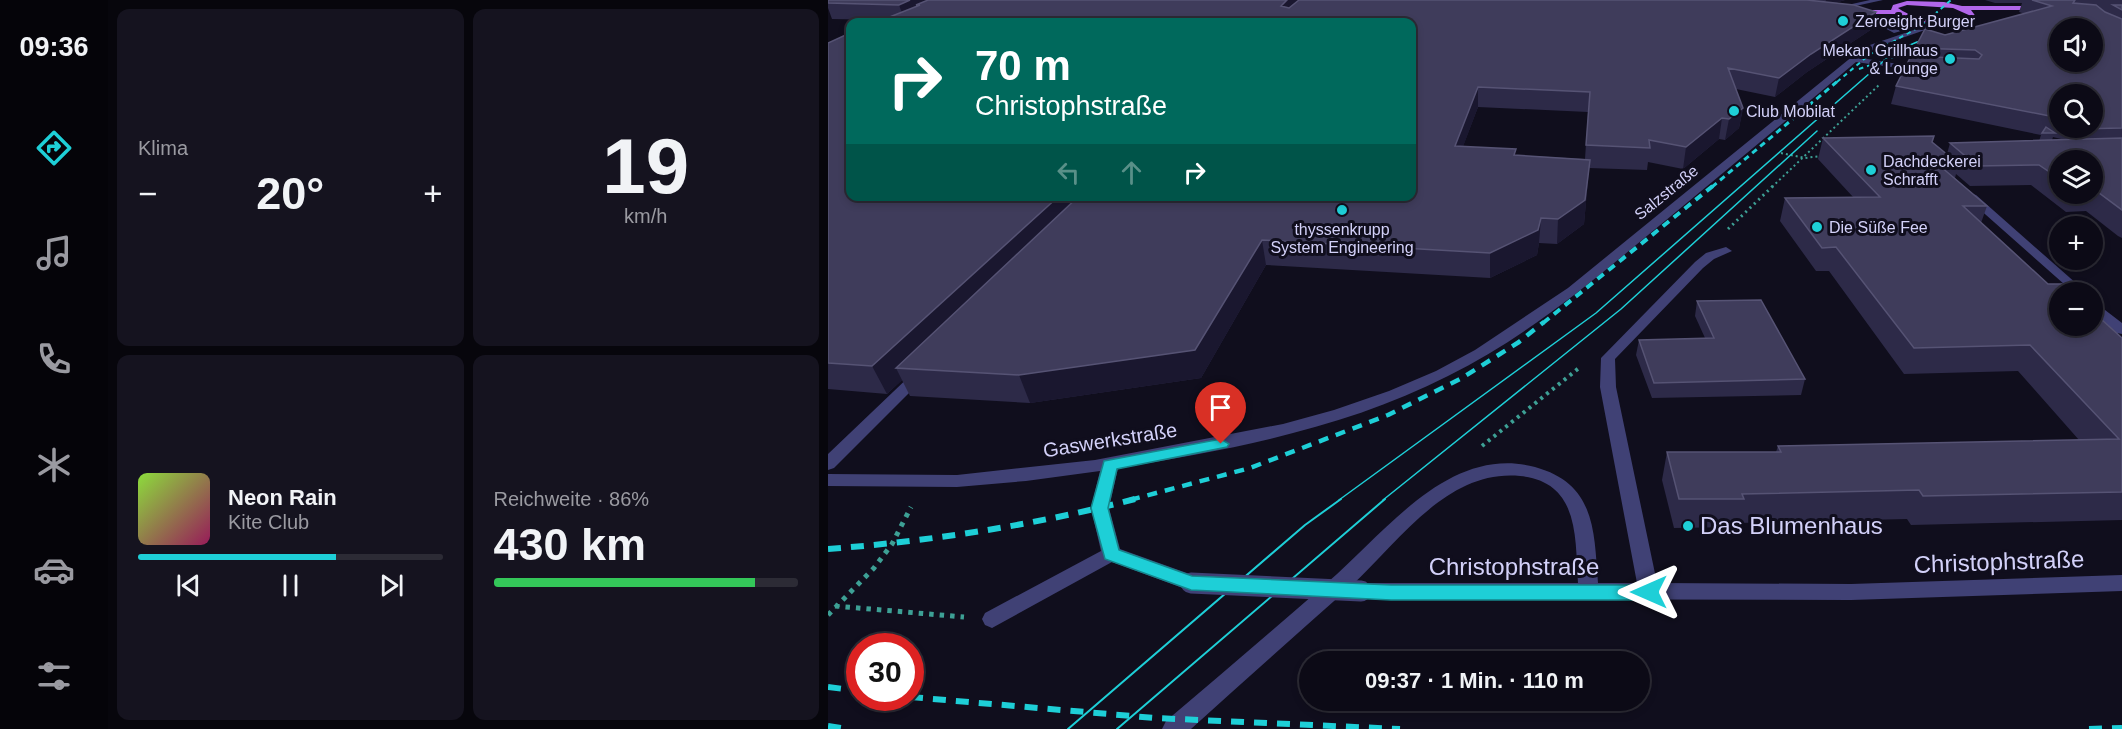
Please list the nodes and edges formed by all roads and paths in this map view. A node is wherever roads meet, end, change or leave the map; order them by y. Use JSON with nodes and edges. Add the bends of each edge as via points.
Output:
{"nodes":[{"id":1,"x":1880,"y":0,"type":"edge"},
{"id":2,"x":1907,"y":1,"type":"edge"},
{"id":3,"x":1934,"y":2,"type":"edge"},
{"id":4,"x":1959,"y":7,"type":"junction"},
{"id":5,"x":2052,"y":8,"type":"edge"},
{"id":6,"x":1832,"y":11,"type":"junction"},
{"id":7,"x":1896,"y":12,"type":"junction"},
{"id":8,"x":2042,"y":13,"type":"edge"},
{"id":9,"x":1909,"y":17,"type":"junction"},
{"id":10,"x":1972,"y":19,"type":"junction"},
{"id":11,"x":1943,"y":22,"type":"junction"},
{"id":12,"x":1894,"y":34,"type":"junction"},
{"id":13,"x":1855,"y":59,"type":"junction"},
{"id":14,"x":1899,"y":67,"type":"junction"},
{"id":15,"x":1938,"y":70,"type":"edge"},
{"id":16,"x":1827,"y":156,"type":"edge"},
{"id":17,"x":1805,"y":158,"type":"junction"},
{"id":18,"x":1967,"y":192,"type":"edge"},
{"id":19,"x":1726,"y":251,"type":"dead end"},
{"id":20,"x":1710,"y":256,"type":"junction"},
{"id":21,"x":2069,"y":282,"type":"edge"},
{"id":22,"x":2103,"y":314,"type":"edge"},
{"id":23,"x":2122,"y":330,"type":"edge"},
{"id":24,"x":1608,"y":358,"type":"junction"},
{"id":25,"x":931,"y":364,"type":"edge"},
{"id":26,"x":1456,"y":366,"type":"joint"},
{"id":27,"x":1477,"y":450,"type":"dead end"},
{"id":28,"x":828,"y":464,"type":"edge"},
{"id":29,"x":1110,"y":465,"type":"junction"},
{"id":30,"x":828,"y":480,"type":"edge"},
{"id":31,"x":923,"y":482,"type":"junction"},
{"id":32,"x":1111,"y":554,"type":"junction"},
{"id":33,"x":2122,"y":583,"type":"edge"},
{"id":34,"x":1589,"y":592,"type":"junction"},
{"id":35,"x":1649,"y":592,"type":"junction"},
{"id":36,"x":835,"y":606,"type":"junction"},
{"id":37,"x":828,"y":615,"type":"edge"},
{"id":38,"x":992,"y":619,"type":"joint"},
{"id":39,"x":1174,"y":729,"type":"edge"}],
"edges":[{"from":1,"to":6,"type":"street"},
{"from":2,"to":3,"type":"main road"},
{"from":2,"to":7,"type":"main road","via":[[1895,6]]},
{"from":3,"to":4,"type":"main road"},
{"from":4,"to":5,"type":"main road"},
{"from":4,"to":10,"type":"main road","via":[[1974,14]]},
{"from":6,"to":7,"type":"main road"},
{"from":6,"to":12,"type":"street","via":[[1868,19]]},
{"from":7,"to":9,"type":"main road"},
{"from":8,"to":10,"type":"main road"},
{"from":9,"to":11,"type":"main road"},
{"from":9,"to":12,"type":"street","name":"Salzstraße"},
{"from":10,"to":11,"type":"main road"},
{"from":11,"to":12,"type":"street","name":"Salzstraße","via":[[1921,31]]},
{"from":12,"to":13,"type":"street","name":"Salzstraße"},
{"from":13,"to":14,"type":"street"},
{"from":13,"to":26,"type":"street","name":"Salzstraße","via":[[1573,291]]},
{"from":14,"to":15,"type":"street"},
{"from":14,"to":17,"type":"path"},
{"from":16,"to":17,"type":"path"},
{"from":17,"to":20,"type":"path","via":[[1713,244]]},
{"from":18,"to":21,"type":"street"},
{"from":19,"to":20,"type":"street"},
{"from":20,"to":24,"type":"street"},
{"from":22,"to":23,"type":"street"},
{"from":24,"to":27,"type":"path","via":[[1581,367]]},
{"from":24,"to":35,"type":"street","via":[[1608,387]]},
{"from":25,"to":28,"type":"street"},
{"from":26,"to":29,"type":"street","name":"Gaswerkstraße","via":[[1367,405],[1266,435]]},
{"from":29,"to":31,"type":"street","name":"Gaswerkstraße"},
{"from":29,"to":32,"type":"street","via":[[1100,508]]},
{"from":30,"to":31,"type":"street","name":"Gaswerkstraße"},
{"from":31,"to":36,"type":"path","via":[[892,544]]},
{"from":32,"to":34,"type":"street","name":"Christophstraße","bridge":true,"via":[[1191,583],[1361,591]]},
{"from":32,"to":38,"type":"street"},
{"from":33,"to":35,"type":"street","name":"Christophstraße","via":[[1851,592]]},
{"from":34,"to":35,"type":"street","name":"Christophstraße"},
{"from":34,"to":39,"type":"street","via":[[1578,507],[1564,487],[1539,473],[1494,468],[1462,479],[1424,505]]},
{"from":36,"to":37,"type":"path"},
{"from":36,"to":38,"type":"path"}]}
